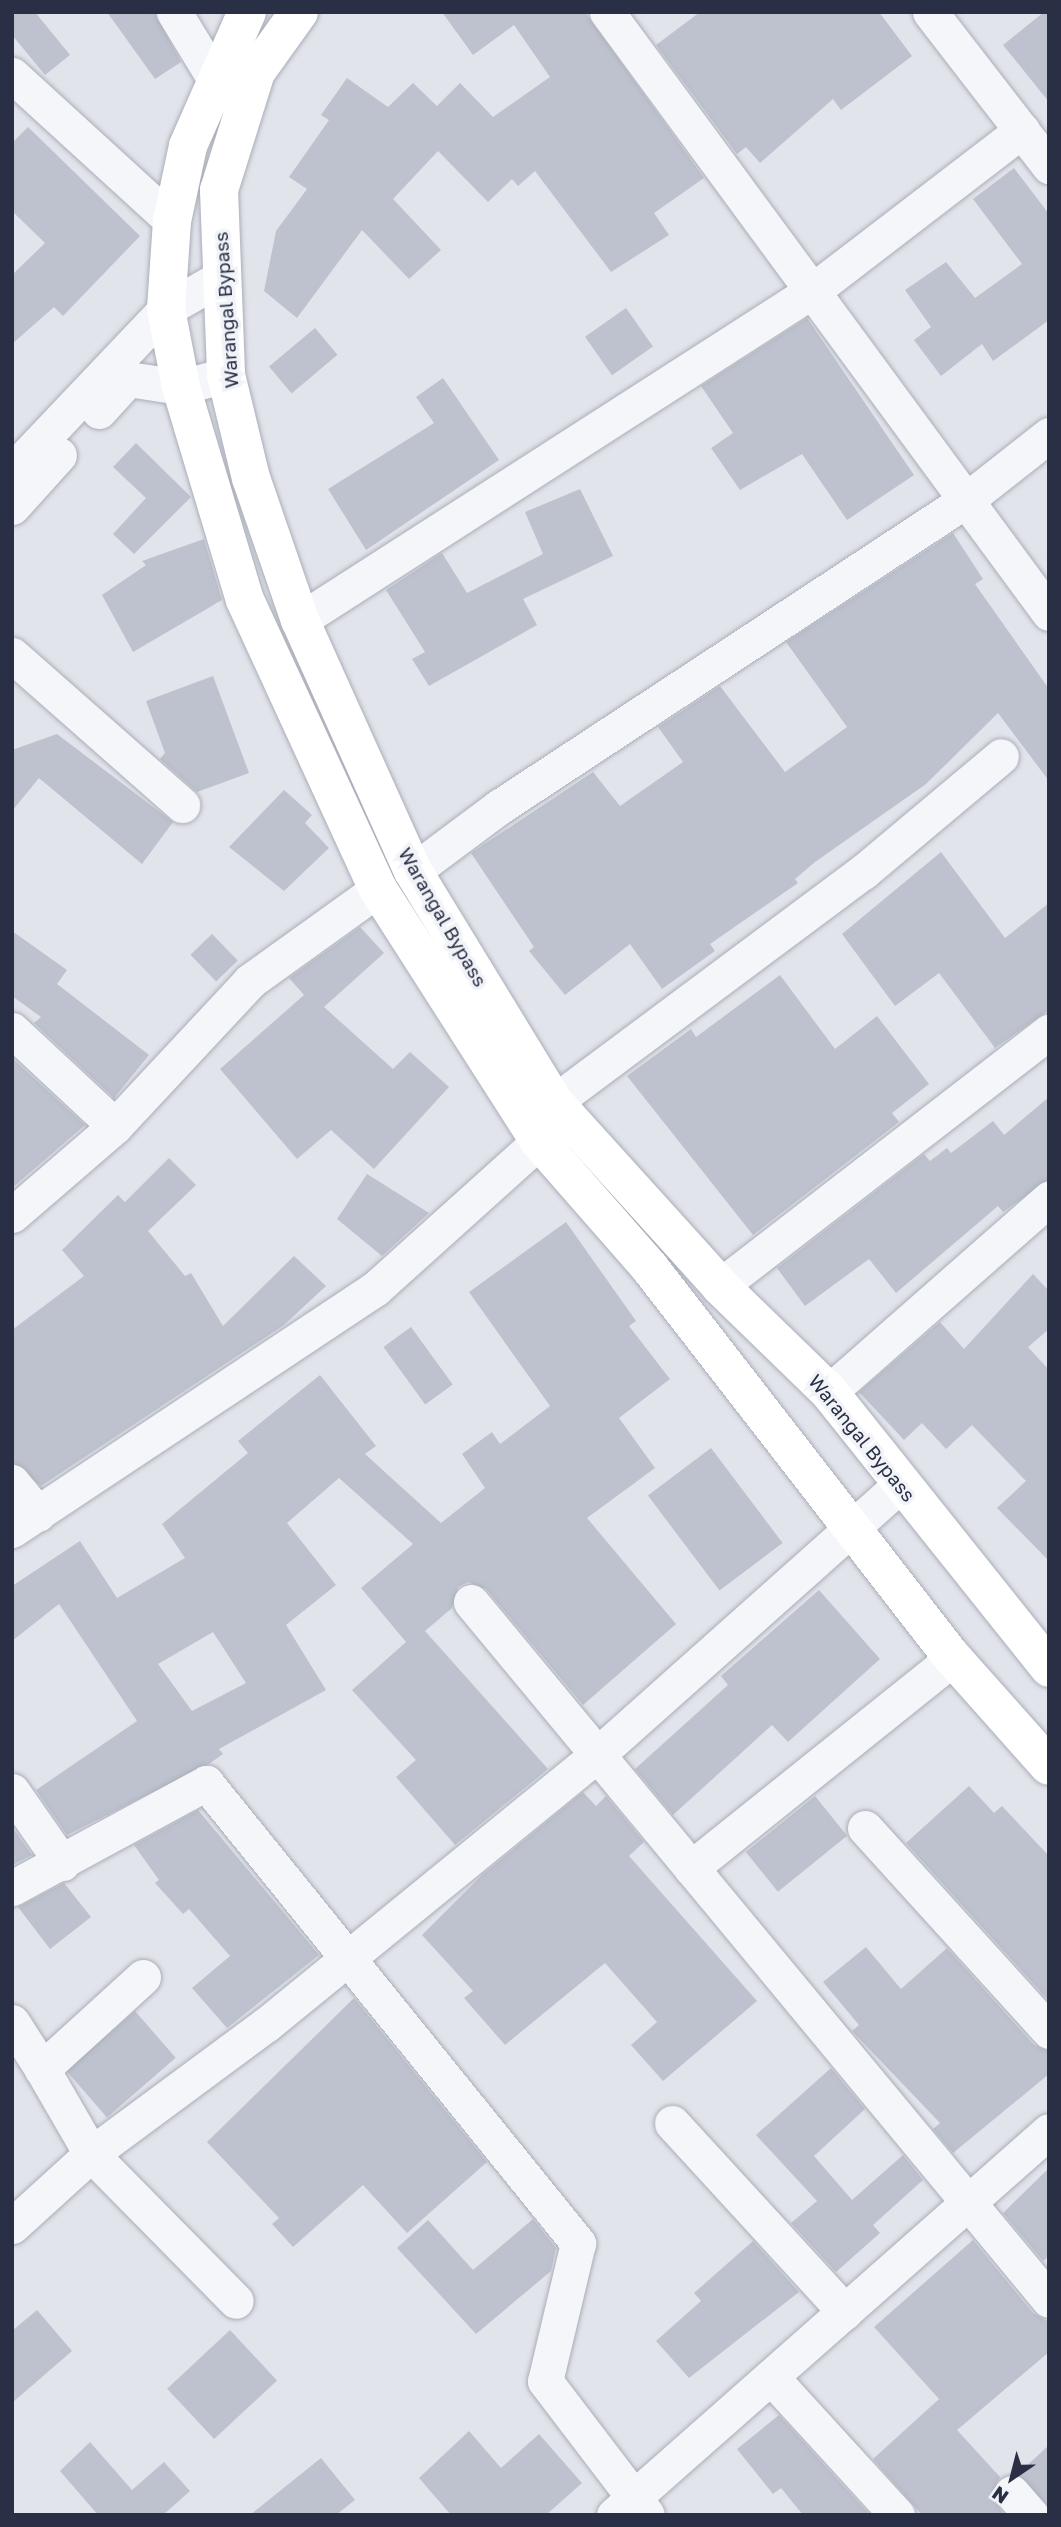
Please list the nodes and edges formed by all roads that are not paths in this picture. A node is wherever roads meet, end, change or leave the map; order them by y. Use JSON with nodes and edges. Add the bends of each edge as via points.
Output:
{"nodes":[{"id":1,"x":174,"y":12,"type":"edge"},
{"id":2,"x":247,"y":12,"type":"edge"},
{"id":3,"x":299,"y":12,"type":"edge"},
{"id":4,"x":607,"y":12,"type":"edge"},
{"id":5,"x":930,"y":12,"type":"edge"},
{"id":6,"x":12,"y":75,"type":"edge"},
{"id":7,"x":216,"y":81,"type":"junction"},
{"id":8,"x":1022,"y":130,"type":"junction"},
{"id":9,"x":1049,"y":166,"type":"edge"},
{"id":10,"x":172,"y":222,"type":"junction"},
{"id":11,"x":220,"y":278,"type":"junction"},
{"id":12,"x":815,"y":289,"type":"junction"},
{"id":13,"x":166,"y":309,"type":"junction"},
{"id":14,"x":226,"y":375,"type":"junction"},
{"id":15,"x":181,"y":387,"type":"junction"},
{"id":16,"x":1049,"y":435,"type":"edge"},
{"id":17,"x":12,"y":471,"type":"edge"},
{"id":18,"x":969,"y":498,"type":"junction"},
{"id":19,"x":12,"y":507,"type":"edge"},
{"id":20,"x":1049,"y":613,"type":"edge"},
{"id":21,"x":300,"y":620,"type":"junction"},
{"id":22,"x":12,"y":656,"type":"edge"},
{"id":23,"x":1001,"y":756,"type":"dead end"},
{"id":24,"x":182,"y":805,"type":"dead end"},
{"id":25,"x":412,"y":871,"type":"junction"},
{"id":26,"x":378,"y":889,"type":"junction"},
{"id":27,"x":12,"y":1030,"type":"edge"},
{"id":28,"x":1049,"y":1032,"type":"edge"},
{"id":29,"x":554,"y":1102,"type":"junction"},
{"id":30,"x":115,"y":1126,"type":"junction"},
{"id":31,"x":539,"y":1141,"type":"junction"},
{"id":32,"x":1049,"y":1199,"type":"edge"},
{"id":33,"x":12,"y":1215,"type":"edge"},
{"id":34,"x":720,"y":1286,"type":"junction"},
{"id":35,"x":829,"y":1392,"type":"junction"},
{"id":36,"x":12,"y":1482,"type":"edge"},
{"id":37,"x":900,"y":1485,"type":"junction"},
{"id":38,"x":25,"y":1522,"type":"edge"},
{"id":39,"x":850,"y":1523,"type":"junction"},
{"id":40,"x":471,"y":1602,"type":"dead end"},
{"id":41,"x":953,"y":1658,"type":"junction"},
{"id":42,"x":1048,"y":1667,"type":"edge"},
{"id":43,"x":597,"y":1755,"type":"junction"},
{"id":44,"x":1049,"y":1766,"type":"edge"},
{"id":45,"x":12,"y":1791,"type":"edge"},
{"id":46,"x":866,"y":1828,"type":"dead end"},
{"id":47,"x":62,"y":1863,"type":"junction"},
{"id":48,"x":691,"y":1868,"type":"junction"},
{"id":49,"x":12,"y":1888,"type":"edge"},
{"id":50,"x":346,"y":1956,"type":"junction"},
{"id":51,"x":144,"y":1977,"type":"dead end"},
{"id":52,"x":12,"y":2022,"type":"edge"},
{"id":53,"x":1049,"y":2031,"type":"edge"},
{"id":54,"x":42,"y":2069,"type":"junction"},
{"id":55,"x":672,"y":2123,"type":"dead end"},
{"id":56,"x":1049,"y":2131,"type":"edge"},
{"id":57,"x":91,"y":2154,"type":"junction"},
{"id":58,"x":968,"y":2204,"type":"junction"},
{"id":59,"x":12,"y":2226,"type":"edge"},
{"id":60,"x":1049,"y":2300,"type":"edge"},
{"id":61,"x":236,"y":2301,"type":"dead end"},
{"id":62,"x":845,"y":2312,"type":"junction"},
{"id":63,"x":771,"y":2377,"type":"junction"},
{"id":64,"x":631,"y":2509,"type":"edge"},
{"id":65,"x":897,"y":2515,"type":"edge"}],
"edges":[{"from":1,"to":7,"type":"street"},
{"from":2,"to":7,"type":"main road"},
{"from":3,"to":11,"type":"main road","name":"Warangal Bypass","via":[[256,72],[219,190]]},
{"from":4,"to":12,"type":"street"},
{"from":5,"to":8,"type":"street"},
{"from":6,"to":10,"type":"street"},
{"from":7,"to":10,"type":"main road","via":[[188,146]]},
{"from":8,"to":9,"type":"street"},
{"from":8,"to":12,"type":"street"},
{"from":10,"to":13,"type":"main road"},
{"from":11,"to":13,"type":"street"},
{"from":11,"to":14,"type":"main road","name":"Warangal Bypass"},
{"from":12,"to":18,"type":"street"},
{"from":12,"to":21,"type":"street"},
{"from":13,"to":15,"type":"main road"},
{"from":13,"to":17,"type":"street"},
{"from":14,"to":15,"type":"street"},
{"from":14,"to":21,"type":"main road","name":"Warangal Bypass","via":[[251,478]]},
{"from":15,"to":19,"type":"street","via":[[128,379]]},
{"from":15,"to":26,"type":"main road","via":[[245,600]]},
{"from":16,"to":18,"type":"street"},
{"from":18,"to":20,"type":"street"},
{"from":18,"to":25,"type":"street","via":[[499,807]]},
{"from":21,"to":25,"type":"main road","name":"Warangal Bypass"},
{"from":22,"to":24,"type":"street"},
{"from":23,"to":29,"type":"street","via":[[863,872]]},
{"from":25,"to":29,"type":"main road","name":"Warangal Bypass"},
{"from":26,"to":30,"type":"street","via":[[250,981]]},
{"from":26,"to":31,"type":"main road"},
{"from":27,"to":30,"type":"street"},
{"from":28,"to":34,"type":"street"},
{"from":29,"to":34,"type":"main road","name":"Warangal Bypass"},
{"from":30,"to":33,"type":"street"},
{"from":31,"to":38,"type":"street","via":[[376,1288]]},
{"from":31,"to":39,"type":"main road","via":[[650,1268]]},
{"from":32,"to":35,"type":"street"},
{"from":34,"to":35,"type":"main road","name":"Warangal Bypass"},
{"from":35,"to":37,"type":"main road","name":"Warangal Bypass"},
{"from":36,"to":38,"type":"street"},
{"from":37,"to":39,"type":"street"},
{"from":37,"to":42,"type":"main road","name":"Warangal Bypass"},
{"from":39,"to":41,"type":"main road"},
{"from":39,"to":43,"type":"street"},
{"from":40,"to":43,"type":"street"},
{"from":41,"to":44,"type":"main road"},
{"from":41,"to":48,"type":"street"},
{"from":43,"to":48,"type":"street"},
{"from":43,"to":50,"type":"street"},
{"from":45,"to":47,"type":"street"},
{"from":46,"to":53,"type":"street"},
{"from":47,"to":49,"type":"street"},
{"from":47,"to":50,"type":"street","via":[[206,1783]]},
{"from":48,"to":58,"type":"street"},
{"from":50,"to":57,"type":"street","via":[[267,2024]]},
{"from":50,"to":64,"type":"street","via":[[578,2243],[545,2381]]},
{"from":51,"to":54,"type":"street"},
{"from":52,"to":54,"type":"street"},
{"from":54,"to":57,"type":"street"},
{"from":55,"to":62,"type":"street"},
{"from":56,"to":58,"type":"street"},
{"from":57,"to":59,"type":"street"},
{"from":57,"to":61,"type":"street"},
{"from":58,"to":60,"type":"street"},
{"from":58,"to":62,"type":"street"},
{"from":62,"to":63,"type":"street"},
{"from":63,"to":64,"type":"street"},
{"from":63,"to":65,"type":"street"}]}
